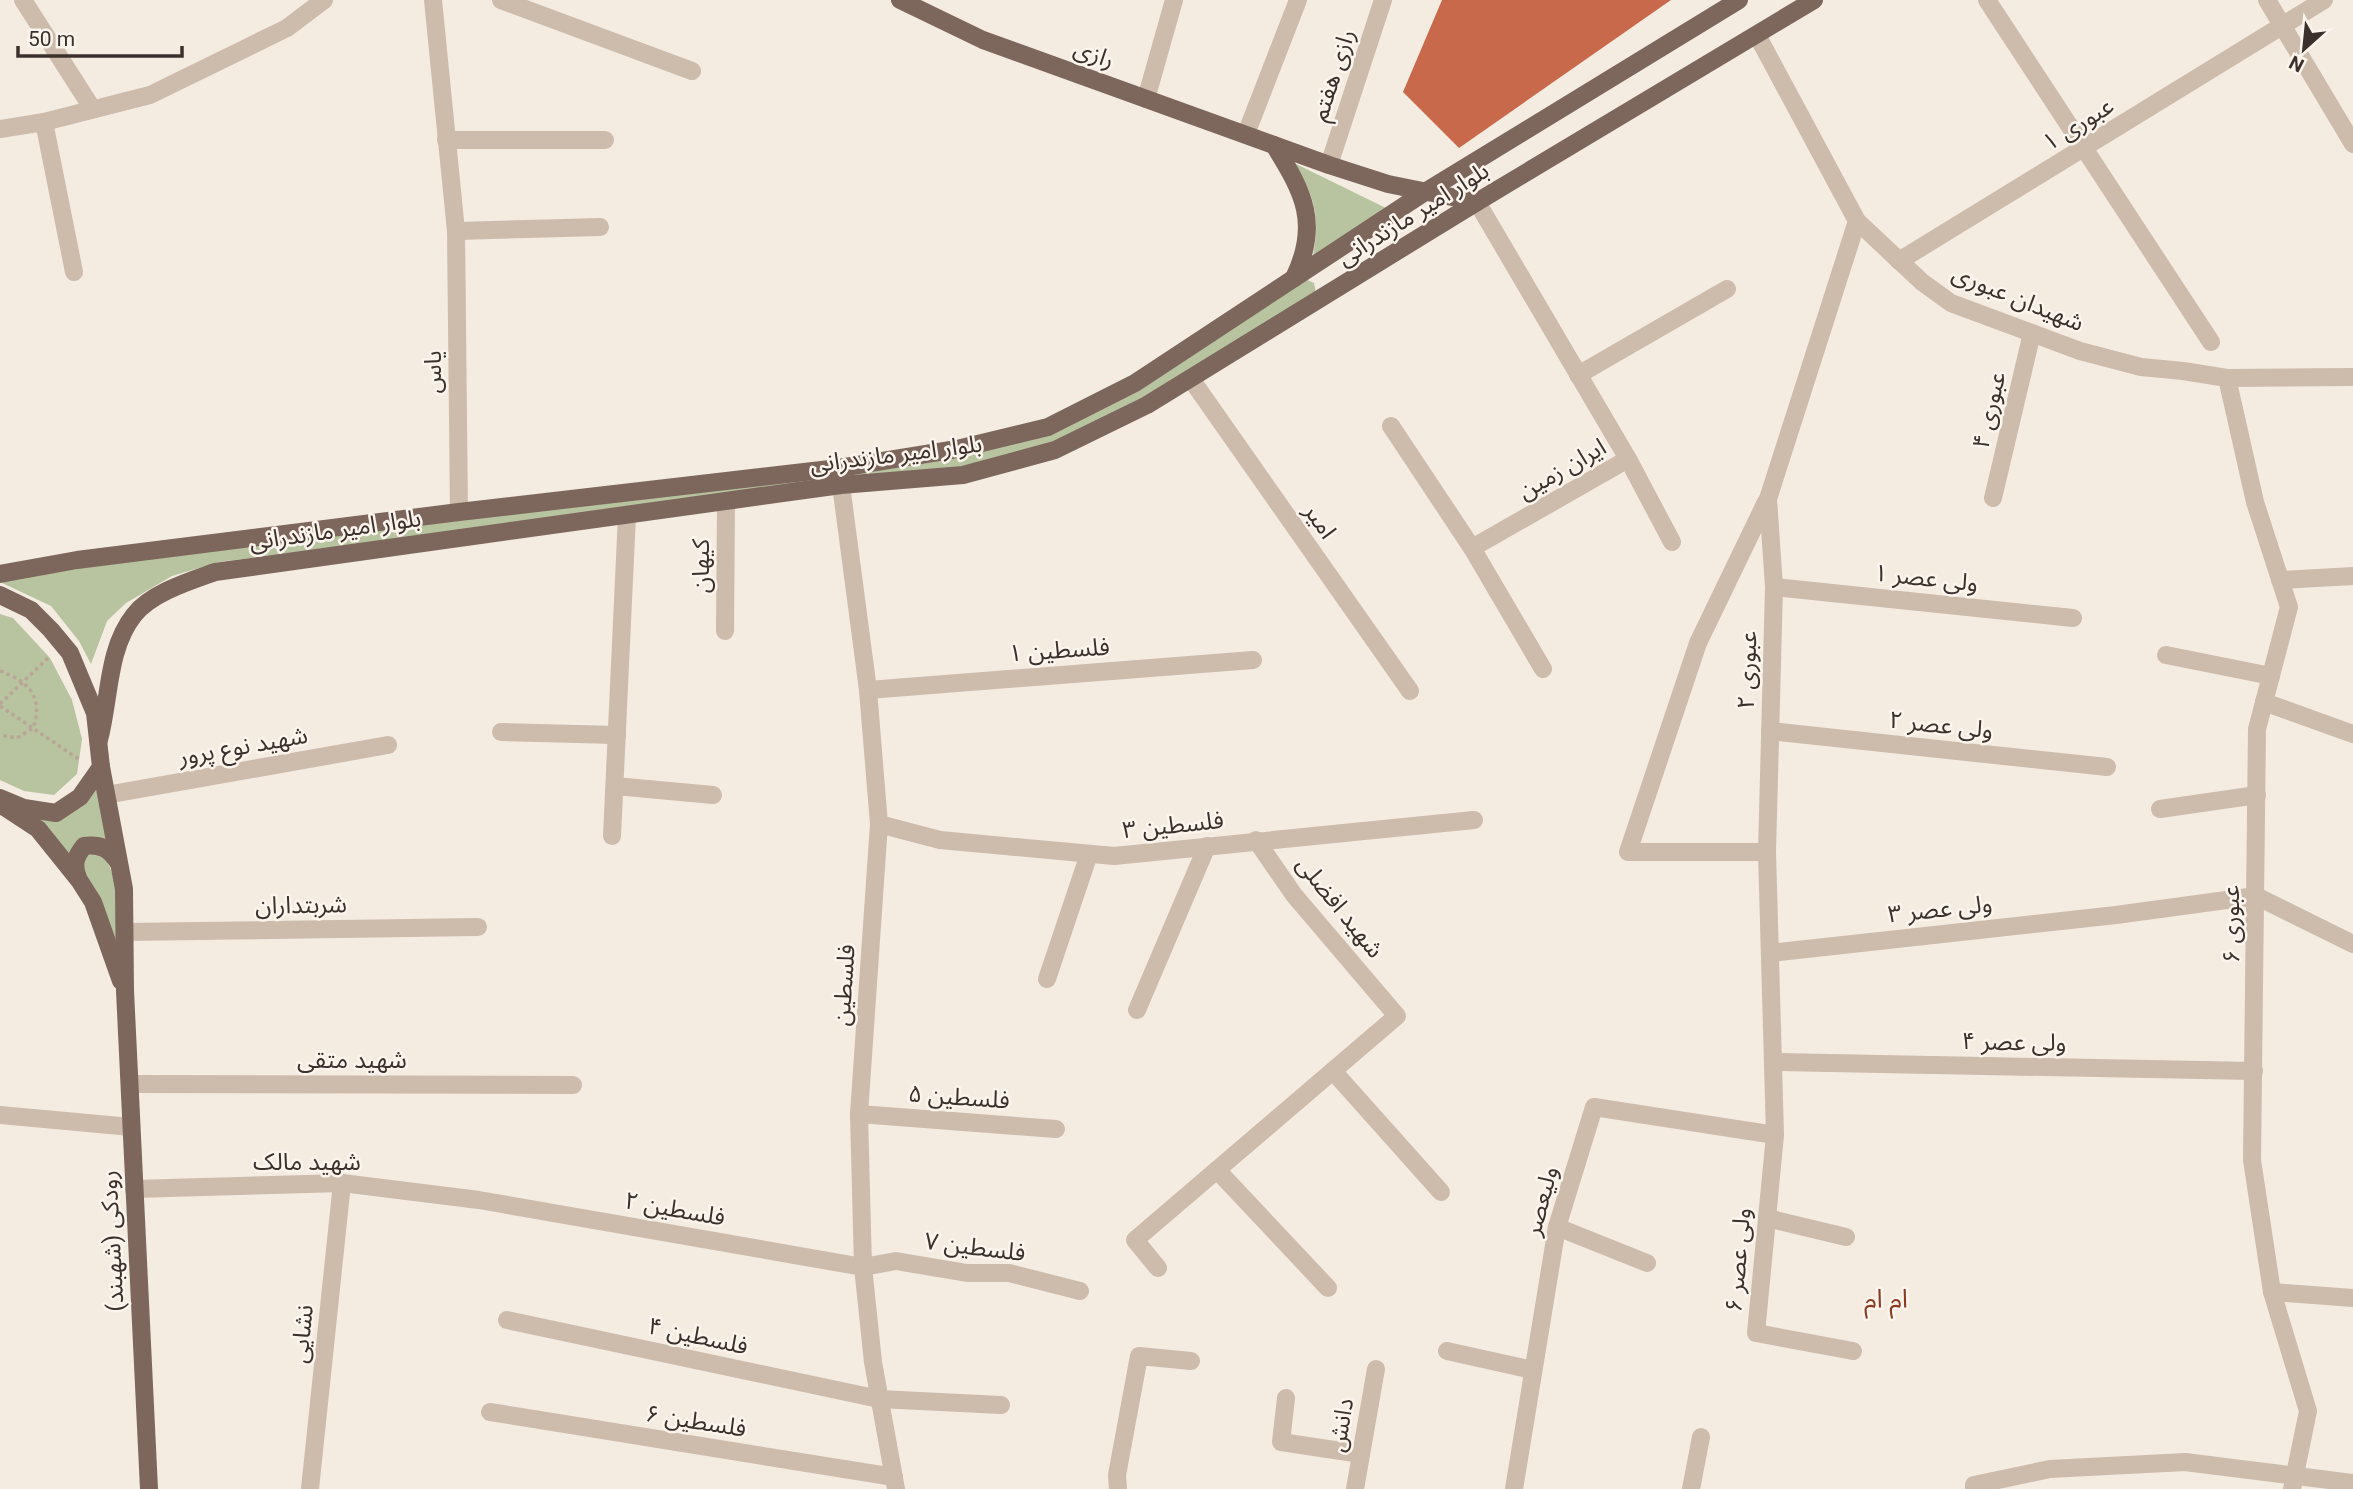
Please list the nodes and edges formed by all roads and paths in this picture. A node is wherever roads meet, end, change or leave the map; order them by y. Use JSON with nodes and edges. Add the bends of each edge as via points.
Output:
{"nodes":[{"id":1,"x":23,"y":0,"type":"edge"},
{"id":2,"x":324,"y":0,"type":"edge"},
{"id":3,"x":433,"y":0,"type":"edge"},
{"id":4,"x":501,"y":0,"type":"edge"},
{"id":5,"x":900,"y":0,"type":"edge"},
{"id":6,"x":1174,"y":0,"type":"edge"},
{"id":7,"x":1298,"y":0,"type":"edge"},
{"id":8,"x":1383,"y":0,"type":"edge"},
{"id":9,"x":1739,"y":0,"type":"edge"},
{"id":10,"x":1814,"y":0,"type":"edge"},
{"id":11,"x":1987,"y":0,"type":"edge"},
{"id":12,"x":2267,"y":0,"type":"edge"},
{"id":13,"x":2324,"y":0,"type":"edge"},
{"id":14,"x":2282,"y":25,"type":"junction"},
{"id":15,"x":1757,"y":35,"type":"junction"},
{"id":16,"x":692,"y":72,"type":"dead end"},
{"id":17,"x":1146,"y":99,"type":"junction"},
{"id":18,"x":92,"y":108,"type":"junction"},
{"id":19,"x":44,"y":122,"type":"junction"},
{"id":20,"x":0,"y":129,"type":"edge"},
{"id":21,"x":1246,"y":134,"type":"junction"},
{"id":22,"x":605,"y":139,"type":"dead end"},
{"id":23,"x":446,"y":140,"type":"junction"},
{"id":24,"x":2353,"y":144,"type":"edge"},
{"id":25,"x":1274,"y":145,"type":"junction"},
{"id":26,"x":2084,"y":150,"type":"junction"},
{"id":27,"x":1329,"y":165,"type":"junction"},
{"id":28,"x":1425,"y":192,"type":"junction"},
{"id":29,"x":1477,"y":202,"type":"junction"},
{"id":30,"x":1857,"y":221,"type":"junction"},
{"id":31,"x":600,"y":227,"type":"dead end"},
{"id":32,"x":456,"y":231,"type":"junction"},
{"id":33,"x":1899,"y":261,"type":"junction"},
{"id":34,"x":74,"y":272,"type":"dead end"},
{"id":35,"x":1292,"y":281,"type":"junction"},
{"id":36,"x":1727,"y":289,"type":"dead end"},
{"id":37,"x":2032,"y":334,"type":"junction"},
{"id":38,"x":2211,"y":342,"type":"dead end"},
{"id":39,"x":1578,"y":375,"type":"junction"},
{"id":40,"x":2353,"y":377,"type":"edge"},
{"id":41,"x":2227,"y":378,"type":"junction"},
{"id":42,"x":1191,"y":379,"type":"junction"},
{"id":43,"x":1391,"y":426,"type":"dead end"},
{"id":44,"x":1628,"y":459,"type":"junction"},
{"id":45,"x":841,"y":485,"type":"junction"},
{"id":46,"x":1993,"y":498,"type":"dead end"},
{"id":47,"x":1768,"y":499,"type":"junction"},
{"id":48,"x":726,"y":501,"type":"junction"},
{"id":49,"x":459,"y":512,"type":"junction"},
{"id":50,"x":627,"y":515,"type":"junction"},
{"id":51,"x":1672,"y":542,"type":"dead end"},
{"id":52,"x":1472,"y":548,"type":"junction"},
{"id":53,"x":0,"y":573,"type":"edge"},
{"id":54,"x":2353,"y":576,"type":"edge"},
{"id":55,"x":2280,"y":580,"type":"junction"},
{"id":56,"x":1774,"y":587,"type":"junction"},
{"id":57,"x":0,"y":595,"type":"edge"},
{"id":58,"x":2073,"y":618,"type":"dead end"},
{"id":59,"x":725,"y":631,"type":"dead end"},
{"id":60,"x":63,"y":644,"type":"junction"},
{"id":61,"x":2166,"y":655,"type":"dead end"},
{"id":62,"x":1253,"y":660,"type":"dead end"},
{"id":63,"x":1543,"y":669,"type":"dead end"},
{"id":64,"x":0,"y":671,"type":"edge"},
{"id":65,"x":2271,"y":676,"type":"junction"},
{"id":66,"x":23,"y":682,"type":"junction"},
{"id":67,"x":868,"y":690,"type":"junction"},
{"id":68,"x":1410,"y":691,"type":"dead end"},
{"id":69,"x":2264,"y":702,"type":"junction"},
{"id":70,"x":0,"y":705,"type":"edge"},
{"id":71,"x":33,"y":728,"type":"junction"},
{"id":72,"x":1770,"y":731,"type":"junction"},
{"id":73,"x":501,"y":732,"type":"dead end"},
{"id":74,"x":2353,"y":734,"type":"edge"},
{"id":75,"x":0,"y":735,"type":"edge"},
{"id":76,"x":617,"y":735,"type":"junction"},
{"id":77,"x":99,"y":740,"type":"junction"},
{"id":78,"x":388,"y":745,"type":"dead end"},
{"id":79,"x":2107,"y":767,"type":"dead end"},
{"id":80,"x":99,"y":769,"type":"junction"},
{"id":81,"x":615,"y":786,"type":"junction"},
{"id":82,"x":106,"y":795,"type":"junction"},
{"id":83,"x":713,"y":795,"type":"dead end"},
{"id":84,"x":2256,"y":795,"type":"junction"},
{"id":85,"x":0,"y":798,"type":"edge"},
{"id":86,"x":0,"y":804,"type":"edge"},
{"id":87,"x":2160,"y":809,"type":"dead end"},
{"id":88,"x":1474,"y":820,"type":"dead end"},
{"id":89,"x":878,"y":824,"type":"junction"},
{"id":90,"x":612,"y":836,"type":"dead end"},
{"id":91,"x":1256,"y":841,"type":"junction"},
{"id":92,"x":1207,"y":846,"type":"junction"},
{"id":93,"x":1767,"y":852,"type":"junction"},
{"id":94,"x":1089,"y":854,"type":"junction"},
{"id":95,"x":119,"y":865,"type":"junction"},
{"id":96,"x":79,"y":880,"type":"junction"},
{"id":97,"x":2256,"y":897,"type":"junction"},
{"id":98,"x":478,"y":926,"type":"dead end"},
{"id":99,"x":124,"y":932,"type":"junction"},
{"id":100,"x":2353,"y":944,"type":"edge"},
{"id":101,"x":1770,"y":953,"type":"junction"},
{"id":102,"x":1047,"y":979,"type":"dead end"},
{"id":103,"x":125,"y":991,"type":"junction"},
{"id":104,"x":1137,"y":1010,"type":"dead end"},
{"id":105,"x":1773,"y":1062,"type":"junction"},
{"id":106,"x":1333,"y":1071,"type":"junction"},
{"id":107,"x":2254,"y":1071,"type":"junction"},
{"id":108,"x":130,"y":1084,"type":"junction"},
{"id":109,"x":573,"y":1085,"type":"dead end"},
{"id":110,"x":859,"y":1114,"type":"junction"},
{"id":111,"x":0,"y":1115,"type":"edge"},
{"id":112,"x":131,"y":1127,"type":"junction"},
{"id":113,"x":1056,"y":1129,"type":"dead end"},
{"id":114,"x":1774,"y":1135,"type":"junction"},
{"id":115,"x":1217,"y":1170,"type":"junction"},
{"id":116,"x":342,"y":1183,"type":"junction"},
{"id":117,"x":135,"y":1189,"type":"junction"},
{"id":118,"x":1441,"y":1192,"type":"dead end"},
{"id":119,"x":479,"y":1200,"type":"joint"},
{"id":120,"x":1767,"y":1218,"type":"junction"},
{"id":121,"x":1557,"y":1227,"type":"junction"},
{"id":122,"x":1846,"y":1237,"type":"dead end"},
{"id":123,"x":1647,"y":1262,"type":"dead end"},
{"id":124,"x":863,"y":1267,"type":"junction"},
{"id":125,"x":1158,"y":1268,"type":"dead end"},
{"id":126,"x":1328,"y":1288,"type":"dead end"},
{"id":127,"x":1080,"y":1292,"type":"dead end"},
{"id":128,"x":2272,"y":1292,"type":"junction"},
{"id":129,"x":2353,"y":1298,"type":"edge"},
{"id":130,"x":507,"y":1320,"type":"dead end"},
{"id":131,"x":1853,"y":1350,"type":"dead end"},
{"id":132,"x":1447,"y":1351,"type":"dead end"},
{"id":133,"x":1191,"y":1361,"type":"dead end"},
{"id":134,"x":1376,"y":1369,"type":"dead end"},
{"id":135,"x":1533,"y":1370,"type":"junction"},
{"id":136,"x":1286,"y":1398,"type":"dead end"},
{"id":137,"x":879,"y":1399,"type":"junction"},
{"id":138,"x":1001,"y":1405,"type":"dead end"},
{"id":139,"x":490,"y":1412,"type":"dead end"},
{"id":140,"x":1701,"y":1437,"type":"dead end"},
{"id":141,"x":1361,"y":1454,"type":"junction"},
{"id":142,"x":2293,"y":1482,"type":"edge"},
{"id":143,"x":895,"y":1483,"type":"edge"},
{"id":144,"x":2353,"y":1483,"type":"edge"},
{"id":145,"x":146,"y":1489,"type":"edge"},
{"id":146,"x":310,"y":1489,"type":"edge"},
{"id":147,"x":1118,"y":1489,"type":"edge"},
{"id":148,"x":1355,"y":1489,"type":"edge"},
{"id":149,"x":1514,"y":1489,"type":"edge"},
{"id":150,"x":1691,"y":1489,"type":"edge"},
{"id":151,"x":1974,"y":1489,"type":"edge"}],
"edges":[{"from":1,"to":18,"type":"street"},
{"from":2,"to":18,"type":"street","via":[[287,28],[150,95]]},
{"from":3,"to":23,"type":"street","name":"یاس"},
{"from":4,"to":16,"type":"street"},
{"from":5,"to":17,"type":"main road","name":"رازی","via":[[983,40]]},
{"from":6,"to":17,"type":"street"},
{"from":7,"to":21,"type":"street"},
{"from":8,"to":27,"type":"street","name":"رازی هفتم"},
{"from":9,"to":28,"type":"main road","name":"بلوار امیر مازندرانی"},
{"from":10,"to":15,"type":"main road","name":"بلوار امیر مازندرانی"},
{"from":11,"to":26,"type":"street"},
{"from":12,"to":14,"type":"street"},
{"from":13,"to":14,"type":"street","name":"عبوری ۱"},
{"from":14,"to":24,"type":"street"},
{"from":14,"to":26,"type":"street","name":"عبوری ۱"},
{"from":15,"to":29,"type":"main road","name":"بلوار امیر مازندرانی"},
{"from":15,"to":30,"type":"street","name":"شهیدان عبوری"},
{"from":17,"to":21,"type":"main road","name":"رازی"},
{"from":18,"to":19,"type":"street"},
{"from":19,"to":20,"type":"street"},
{"from":19,"to":34,"type":"street"},
{"from":21,"to":25,"type":"main road","name":"رازی"},
{"from":22,"to":23,"type":"street"},
{"from":23,"to":32,"type":"street","name":"یاس"},
{"from":25,"to":27,"type":"main road","name":"رازی"},
{"from":25,"to":35,"type":"main road","via":[[1294,177],[1309,232]]},
{"from":26,"to":33,"type":"street","name":"عبوری ۱"},
{"from":26,"to":38,"type":"street"},
{"from":27,"to":28,"type":"main road","name":"رازی"},
{"from":28,"to":29,"type":"main road","name":"رازی"},
{"from":28,"to":35,"type":"main road","name":"بلوار امیر مازندرانی"},
{"from":29,"to":39,"type":"street","name":"ایران زمین"},
{"from":29,"to":42,"type":"main road","name":"بلوار امیر مازندرانی"},
{"from":30,"to":33,"type":"street","name":"شهیدان عبوری"},
{"from":30,"to":47,"type":"street","name":"عبوری ۲"},
{"from":31,"to":32,"type":"street"},
{"from":32,"to":49,"type":"street","name":"یاس"},
{"from":33,"to":37,"type":"street","name":"شهیدان عبوری","via":[[1951,303]]},
{"from":35,"to":49,"type":"main road","name":"بلوار امیر مازندرانی","via":[[1135,383],[1048,427],[957,450],[839,468]]},
{"from":36,"to":39,"type":"street"},
{"from":37,"to":41,"type":"street","name":"شهیدان عبوری","via":[[2141,368]]},
{"from":37,"to":46,"type":"street","name":"عبوری ۴"},
{"from":39,"to":44,"type":"street","name":"ایران زمین"},
{"from":40,"to":41,"type":"street","name":"شهیدان عبوری"},
{"from":41,"to":55,"type":"street","name":"عبوری ۶","via":[[2255,502]]},
{"from":42,"to":45,"type":"main road","name":"بلوار امیر مازندرانی","via":[[1055,450],[963,475]]},
{"from":42,"to":68,"type":"street","name":"امیر"},
{"from":43,"to":52,"type":"street"},
{"from":44,"to":51,"type":"street"},
{"from":44,"to":52,"type":"street","name":"ایران زمین"},
{"from":45,"to":48,"type":"main road","name":"بلوار امیر مازندرانی"},
{"from":45,"to":67,"type":"street","name":"فلسطین"},
{"from":47,"to":56,"type":"street","name":"عبوری ۲"},
{"from":47,"to":93,"type":"street","via":[[1698,643],[1628,852]]},
{"from":48,"to":50,"type":"main road","name":"بلوار امیر مازندرانی"},
{"from":48,"to":59,"type":"street","name":"کیهان"},
{"from":49,"to":53,"type":"main road","name":"بلوار امیر مازندرانی"},
{"from":50,"to":76,"type":"street"},
{"from":50,"to":77,"type":"main road","name":"بلوار امیر مازندرانی","via":[[215,572],[182,584],[135,613],[118,644]]},
{"from":52,"to":63,"type":"street"},
{"from":54,"to":55,"type":"street"},
{"from":55,"to":65,"type":"street","name":"عبوری ۶","via":[[2289,607]]},
{"from":56,"to":58,"type":"street","name":"ولی عصر ۱"},
{"from":56,"to":72,"type":"street","name":"عبوری ۲"},
{"from":57,"to":60,"type":"main road","via":[[31,610]]},
{"from":60,"to":66,"type":"path"},
{"from":60,"to":77,"type":"main road","via":[[95,713]]},
{"from":61,"to":65,"type":"street"},
{"from":62,"to":67,"type":"street","name":"فلسطین ۱"},
{"from":64,"to":66,"type":"path"},
{"from":65,"to":69,"type":"street","name":"عبوری ۶"},
{"from":66,"to":70,"type":"path"},
{"from":66,"to":71,"type":"path","via":[[35,697],[39,712]]},
{"from":67,"to":89,"type":"street","name":"فلسطین"},
{"from":69,"to":74,"type":"street"},
{"from":69,"to":84,"type":"street","name":"عبوری ۶","via":[[2257,729]]},
{"from":70,"to":71,"type":"path"},
{"from":71,"to":75,"type":"path","via":[[17,738]]},
{"from":71,"to":80,"type":"path"},
{"from":72,"to":79,"type":"street","name":"ولی عصر ۲"},
{"from":72,"to":93,"type":"street","name":"عبوری ۲"},
{"from":73,"to":76,"type":"street"},
{"from":76,"to":81,"type":"street"},
{"from":77,"to":80,"type":"main road","name":"رودکی (شهبند)"},
{"from":78,"to":82,"type":"street","name":"شهید نوع پرور"},
{"from":80,"to":82,"type":"main road","name":"رودکی (شهبند)"},
{"from":80,"to":85,"type":"main road","via":[[80,797],[56,813]]},
{"from":81,"to":83,"type":"street"},
{"from":81,"to":90,"type":"street"},
{"from":82,"to":95,"type":"main road","name":"رودکی (شهبند)"},
{"from":84,"to":87,"type":"street"},
{"from":84,"to":97,"type":"street","name":"عبوری ۶"},
{"from":86,"to":96,"type":"main road","name":"رودکی (شهبند)","via":[[38,829]]},
{"from":88,"to":91,"type":"street","name":"فلسطین ۳"},
{"from":89,"to":94,"type":"street","name":"فلسطین ۳","via":[[940,840]]},
{"from":89,"to":110,"type":"street","name":"فلسطین"},
{"from":91,"to":92,"type":"street","name":"فلسطین ۳"},
{"from":91,"to":106,"type":"street","name":"شهید افضلی","via":[[1294,895],[1397,1016]]},
{"from":92,"to":94,"type":"street","name":"فلسطین ۳","via":[[1114,856]]},
{"from":92,"to":104,"type":"street"},
{"from":93,"to":101,"type":"street","name":"عبوری ۲"},
{"from":94,"to":102,"type":"street"},
{"from":95,"to":96,"type":"main road","via":[[111,850],[84,846],[76,856]]},
{"from":95,"to":99,"type":"main road","name":"رودکی (شهبند)"},
{"from":96,"to":103,"type":"main road","name":"رودکی (شهبند)","via":[[93,902]]},
{"from":97,"to":100,"type":"street"},
{"from":97,"to":101,"type":"street","name":"ولی عصر ۳"},
{"from":97,"to":107,"type":"street","name":"عبوری ۶"},
{"from":98,"to":99,"type":"street","name":"شربتداران"},
{"from":99,"to":103,"type":"main road","name":"رودکی (شهبند)"},
{"from":101,"to":105,"type":"street","name":"عبوری ۲"},
{"from":103,"to":108,"type":"main road","name":"رودکی (شهبند)"},
{"from":105,"to":107,"type":"street","name":"ولی عصر ۴"},
{"from":105,"to":114,"type":"street","name":"عبوری ۲"},
{"from":106,"to":115,"type":"street"},
{"from":106,"to":118,"type":"street"},
{"from":107,"to":128,"type":"street","name":"عبوری ۶","via":[[2252,1160]]},
{"from":108,"to":109,"type":"street","name":"شهید متقی"},
{"from":108,"to":112,"type":"main road","name":"رودکی (شهبند)"},
{"from":110,"to":113,"type":"street","name":"فلسطین ۵"},
{"from":110,"to":124,"type":"street","name":"فلسطین"},
{"from":111,"to":112,"type":"street"},
{"from":112,"to":117,"type":"main road","name":"رودکی (شهبند)"},
{"from":114,"to":120,"type":"street","name":"ولی عصر ۶"},
{"from":114,"to":121,"type":"street","name":"ولیعصر","via":[[1594,1107]]},
{"from":115,"to":125,"type":"street","via":[[1135,1240]]},
{"from":115,"to":126,"type":"street"},
{"from":116,"to":117,"type":"street","name":"شهید مالک"},
{"from":116,"to":119,"type":"street","name":"شهید مالک"},
{"from":116,"to":146,"type":"street","name":"نشایی"},
{"from":117,"to":145,"type":"main road","name":"رودکی (شهبند)"},
{"from":119,"to":124,"type":"street","name":"فلسطین ۲"},
{"from":120,"to":122,"type":"street"},
{"from":120,"to":131,"type":"street","name":"ولی عصر ۶","via":[[1756,1333]]},
{"from":121,"to":123,"type":"street"},
{"from":121,"to":135,"type":"street","name":"ولیعصر"},
{"from":124,"to":127,"type":"street","name":"فلسطین ۷","via":[[896,1261],[967,1273],[1009,1273]]},
{"from":124,"to":137,"type":"street","name":"فلسطین"},
{"from":128,"to":129,"type":"street"},
{"from":128,"to":142,"type":"street","name":"عبوری ۶","via":[[2308,1410]]},
{"from":130,"to":137,"type":"street","name":"فلسطین ۴"},
{"from":132,"to":135,"type":"street"},
{"from":133,"to":147,"type":"street","via":[[1139,1356]]},
{"from":134,"to":141,"type":"street","name":"دانش"},
{"from":135,"to":149,"type":"street","name":"ولیعصر"},
{"from":136,"to":141,"type":"street","via":[[1281,1442]]},
{"from":137,"to":138,"type":"street","name":"فلسطین ۴"},
{"from":137,"to":143,"type":"street","name":"فلسطین"},
{"from":139,"to":143,"type":"street","name":"فلسطین ۶"},
{"from":140,"to":150,"type":"street"},
{"from":141,"to":148,"type":"street","name":"دانش"},
{"from":142,"to":144,"type":"street"},
{"from":142,"to":151,"type":"street","via":[[2185,1462],[2050,1469],[1974,1485]]}]}
